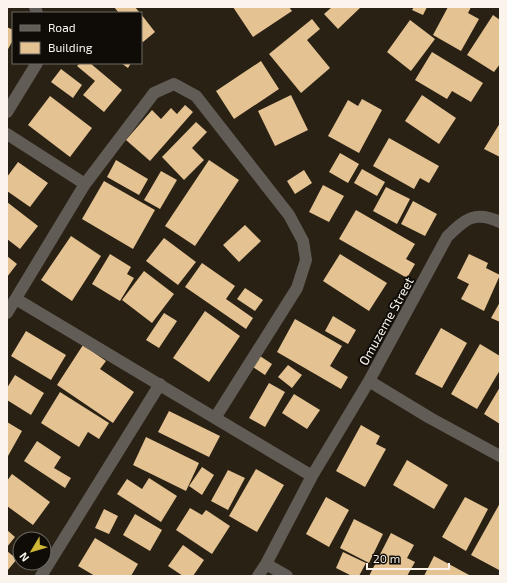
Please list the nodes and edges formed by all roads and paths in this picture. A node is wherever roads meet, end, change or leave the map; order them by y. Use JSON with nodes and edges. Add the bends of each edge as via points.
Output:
{"nodes":[{"id":1,"x":36,"y":64,"type":"edge"},
{"id":2,"x":7,"y":112,"type":"edge"},
{"id":3,"x":7,"y":134,"type":"edge"},
{"id":4,"x":85,"y":184,"type":"junction"},
{"id":5,"x":500,"y":222,"type":"edge"},
{"id":6,"x":16,"y":299,"type":"junction"},
{"id":7,"x":7,"y":313,"type":"edge"},
{"id":8,"x":369,"y":381,"type":"junction"},
{"id":9,"x":160,"y":384,"type":"junction"},
{"id":10,"x":216,"y":418,"type":"junction"},
{"id":11,"x":500,"y":456,"type":"edge"},
{"id":12,"x":312,"y":476,"type":"junction"},
{"id":13,"x":266,"y":564,"type":"junction"},
{"id":14,"x":41,"y":576,"type":"edge"},
{"id":15,"x":258,"y":576,"type":"edge"},
{"id":16,"x":287,"y":576,"type":"edge"}],
"edges":[{"from":1,"to":2,"type":"street"},
{"from":3,"to":4,"type":"street"},
{"from":4,"to":6,"type":"street"},
{"from":4,"to":10,"type":"street","via":[[154,93],[174,84],[196,96],[289,215],[303,241],[306,260],[297,288]]},
{"from":5,"to":8,"type":"street","name":"Omuzeme Street","via":[[476,216],[463,221],[447,237]]},
{"from":6,"to":7,"type":"street"},
{"from":6,"to":9,"type":"street"},
{"from":8,"to":11,"type":"street","name":"Omuzeme Street"},
{"from":8,"to":12,"type":"street"},
{"from":9,"to":10,"type":"street"},
{"from":9,"to":14,"type":"street"},
{"from":10,"to":12,"type":"street"},
{"from":12,"to":13,"type":"street"},
{"from":13,"to":15,"type":"street"},
{"from":13,"to":16,"type":"street"}]}
